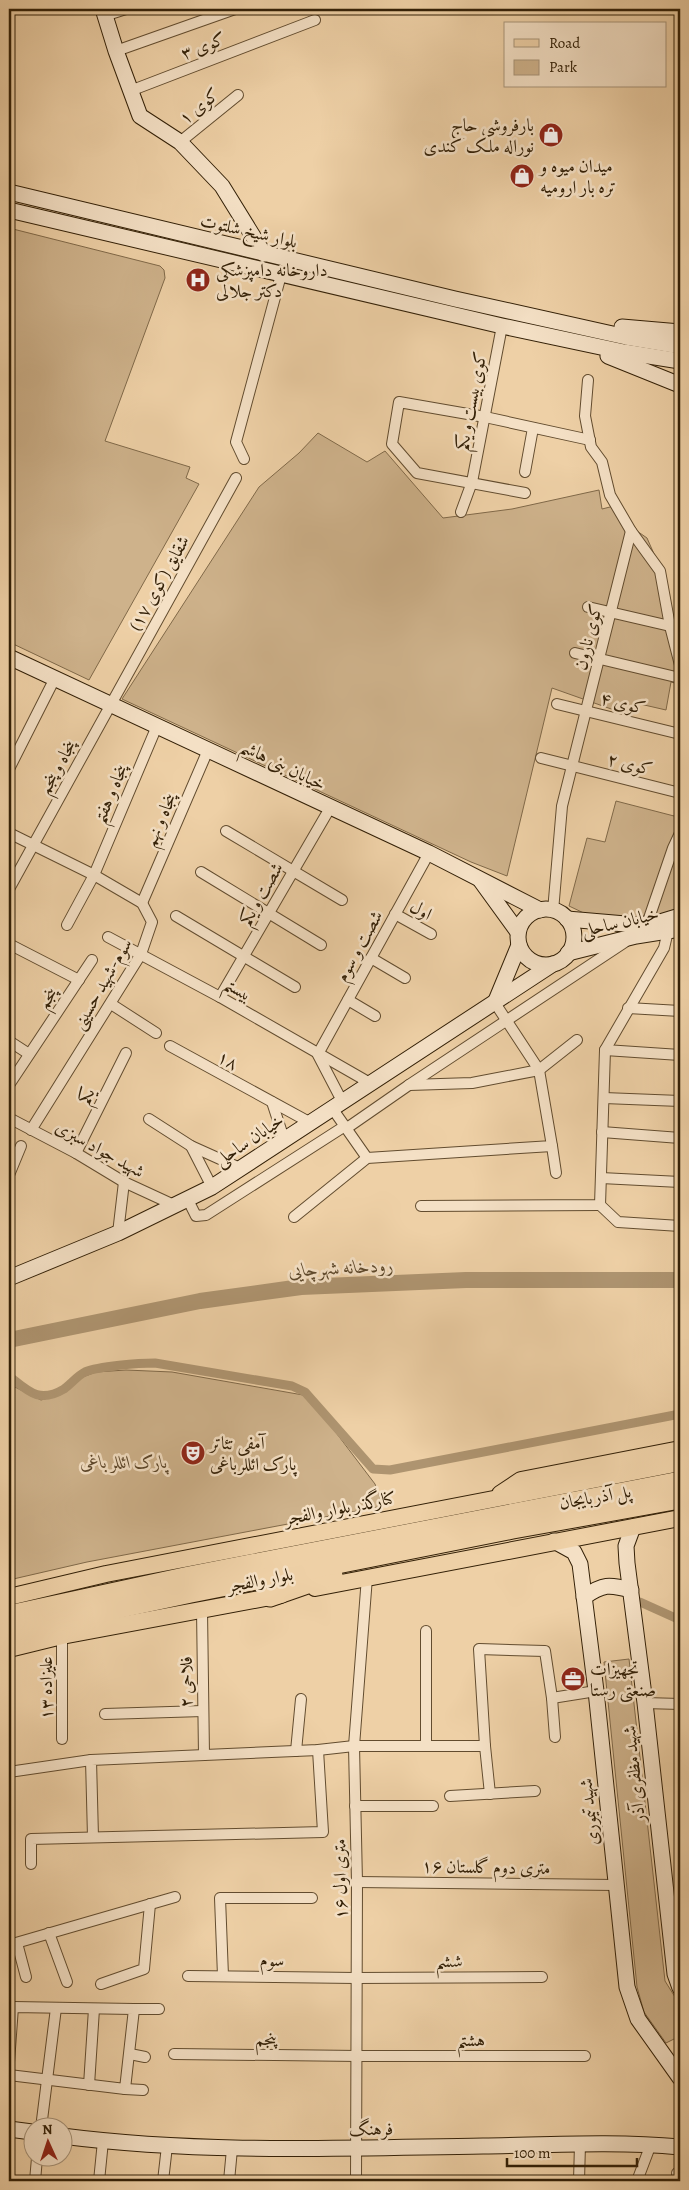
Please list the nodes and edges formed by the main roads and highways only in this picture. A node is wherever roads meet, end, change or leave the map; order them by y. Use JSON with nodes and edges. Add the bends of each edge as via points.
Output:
{"nodes":[{"id":1,"x":104,"y":12,"type":"edge"},
{"id":2,"x":9,"y":192,"type":"edge"},
{"id":3,"x":9,"y":210,"type":"edge"},
{"id":4,"x":100,"y":214,"type":"junction"},
{"id":5,"x":96,"y":231,"type":"junction"},
{"id":6,"x":264,"y":254,"type":"junction"},
{"id":7,"x":333,"y":270,"type":"junction"},
{"id":8,"x":330,"y":287,"type":"junction"},
{"id":9,"x":539,"y":318,"type":"junction"},
{"id":10,"x":680,"y":332,"type":"edge"},
{"id":11,"x":535,"y":333,"type":"junction"},
{"id":12,"x":680,"y":346,"type":"edge"},
{"id":13,"x":680,"y":361,"type":"edge"},
{"id":14,"x":680,"y":385,"type":"edge"},
{"id":15,"x":9,"y":656,"type":"edge"},
{"id":16,"x":478,"y":877,"type":"junction"},
{"id":17,"x":547,"y":910,"type":"junction"},
{"id":18,"x":567,"y":919,"type":"junction"},
{"id":19,"x":676,"y":925,"type":"edge"},
{"id":20,"x":519,"y":938,"type":"junction"},
{"id":21,"x":568,"y":953,"type":"junction"},
{"id":22,"x":553,"y":964,"type":"junction"},
{"id":23,"x":495,"y":1003,"type":"junction"},
{"id":24,"x":9,"y":1278,"type":"edge"},
{"id":25,"x":680,"y":1449,"type":"edge"},
{"id":26,"x":680,"y":1463,"type":"edge"},
{"id":27,"x":680,"y":1481,"type":"edge"},
{"id":28,"x":680,"y":1498,"type":"edge"},
{"id":29,"x":492,"y":1499,"type":"junction"},
{"id":30,"x":440,"y":1509,"type":"junction"},
{"id":31,"x":680,"y":1518,"type":"edge"},
{"id":32,"x":511,"y":1521,"type":"junction"},
{"id":33,"x":633,"y":1527,"type":"junction"},
{"id":34,"x":554,"y":1541,"type":"junction"},
{"id":35,"x":331,"y":1549,"type":"junction"},
{"id":36,"x":398,"y":1553,"type":"junction"},
{"id":37,"x":631,"y":1590,"type":"junction"},
{"id":38,"x":9,"y":1597,"type":"edge"},
{"id":39,"x":270,"y":1597,"type":"junction"},
{"id":40,"x":584,"y":1597,"type":"junction"},
{"id":41,"x":9,"y":1615,"type":"edge"},
{"id":42,"x":9,"y":1632,"type":"edge"},
{"id":43,"x":9,"y":1649,"type":"edge"},
{"id":44,"x":676,"y":1934,"type":"edge"},
{"id":45,"x":680,"y":1988,"type":"edge"},
{"id":46,"x":680,"y":2078,"type":"edge"},
{"id":47,"x":9,"y":2129,"type":"edge"},
{"id":48,"x":22,"y":2131,"type":"edge"},
{"id":49,"x":72,"y":2137,"type":"edge"},
{"id":50,"x":680,"y":2147,"type":"edge"}],
"edges":[{"from":1,"to":6,"type":"main road","via":[[140,116],[180,142],[222,186]]},
{"from":2,"to":4,"type":"main road","name":"بلوار شیخ شلتوت"},
{"from":3,"to":5,"type":"main road","name":"بلوار شیخ شلتوت"},
{"from":4,"to":5,"type":"main road"},
{"from":4,"to":6,"type":"main road","name":"بلوار شیخ شلتوت"},
{"from":5,"to":8,"type":"main road","name":"بلوار شیخ شلتوت"},
{"from":6,"to":7,"type":"main road","name":"بلوار شیخ شلتوت"},
{"from":7,"to":8,"type":"main road"},
{"from":7,"to":9,"type":"main road","name":"بلوار شیخ شلتوت"},
{"from":8,"to":11,"type":"main road","name":"بلوار شیخ شلتوت"},
{"from":9,"to":10,"type":"main road"},
{"from":9,"to":12,"type":"main road"},
{"from":11,"to":13,"type":"main road"},
{"from":11,"to":14,"type":"main road","via":[[626,362]]},
{"from":15,"to":16,"type":"main road","name":"خیابان بنی هاشم"},
{"from":16,"to":17,"type":"main road","name":"خیابان بنی هاشم"},
{"from":16,"to":20,"type":"main road"},
{"from":17,"to":18,"type":"main road"},
{"from":17,"to":20,"type":"main road","via":[[526,918]]},
{"from":18,"to":19,"type":"main road","name":"خیابان ساحلی"},
{"from":18,"to":21,"type":"main road","via":[[573,932]]},
{"from":19,"to":21,"type":"main road","name":"خیابان ساحلی"},
{"from":20,"to":22,"type":"main road","via":[[526,957],[539,964]]},
{"from":20,"to":23,"type":"main road"},
{"from":21,"to":22,"type":"main road"},
{"from":22,"to":23,"type":"main road","name":"خیابان ساحلی"},
{"from":23,"to":24,"type":"main road","name":"خیابان ساحلی","via":[[212,1187],[118,1233]]},
{"from":25,"to":29,"type":"main road","via":[[521,1480]]},
{"from":26,"to":29,"type":"main road","name":"کنارگذر بلوار والفجر"},
{"from":27,"to":32,"type":"highway","name":"پل آذربایجان"},
{"from":28,"to":32,"type":"highway","name":"پل آذربایجان"},
{"from":29,"to":30,"type":"main road","name":"کنارگذر بلوار والفجر"},
{"from":30,"to":35,"type":"main road"},
{"from":30,"to":38,"type":"main road","name":"کنارگذر بلوار والفجر","via":[[106,1574]]},
{"from":31,"to":33,"type":"main road"},
{"from":32,"to":35,"type":"highway","name":"بلوار والفجر"},
{"from":32,"to":36,"type":"highway","name":"بلوار والفجر"},
{"from":33,"to":34,"type":"main road"},
{"from":33,"to":37,"type":"main road","name":"شهید مظفری آذر","via":[[626,1546]]},
{"from":34,"to":39,"type":"main road"},
{"from":34,"to":40,"type":"main road","name":"شهید تیموری","via":[[574,1552],[580,1564]]},
{"from":35,"to":41,"type":"highway","name":"بلوار والفجر"},
{"from":36,"to":39,"type":"highway"},
{"from":36,"to":42,"type":"highway","name":"بلوار والفجر"},
{"from":37,"to":40,"type":"main road","via":[[615,1586],[598,1587]]},
{"from":37,"to":44,"type":"main road","name":"شهید مظفری آذر"},
{"from":39,"to":43,"type":"main road"},
{"from":40,"to":46,"type":"main road","name":"شهید تیموری","via":[[627,1987],[638,2019]]},
{"from":44,"to":45,"type":"main road","name":"شهید مظفری آذر","via":[[675,1974]]},
{"from":47,"to":48,"type":"main road"},
{"from":49,"to":50,"type":"main road","name":"فرهنگ","via":[[232,2148],[580,2144]]}]}
